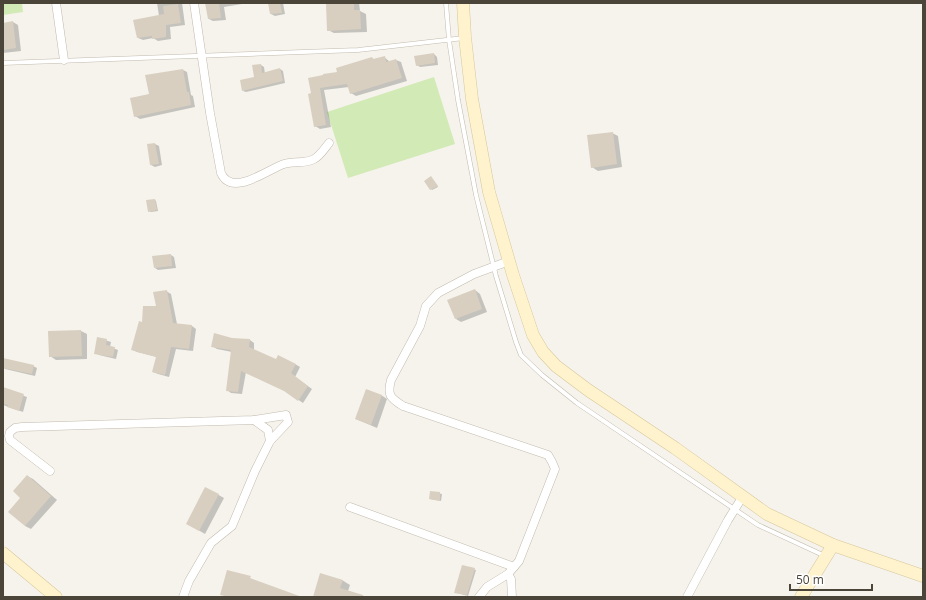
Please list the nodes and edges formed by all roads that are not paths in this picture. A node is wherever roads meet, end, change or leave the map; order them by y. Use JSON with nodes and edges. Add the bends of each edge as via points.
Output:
{"nodes":[{"id":1,"x":56,"y":3,"type":"edge"},
{"id":2,"x":194,"y":3,"type":"edge"},
{"id":3,"x":446,"y":3,"type":"edge"},
{"id":4,"x":463,"y":3,"type":"edge"},
{"id":5,"x":465,"y":37,"type":"junction"},
{"id":6,"x":449,"y":40,"type":"junction"},
{"id":7,"x":202,"y":55,"type":"junction"},
{"id":8,"x":64,"y":60,"type":"junction"},
{"id":9,"x":3,"y":63,"type":"edge"},
{"id":10,"x":329,"y":143,"type":"dead end"},
{"id":11,"x":509,"y":261,"type":"junction"},
{"id":12,"x":494,"y":266,"type":"junction"},
{"id":13,"x":254,"y":420,"type":"junction"},
{"id":14,"x":270,"y":442,"type":"junction"},
{"id":15,"x":50,"y":471,"type":"dead end"},
{"id":16,"x":743,"y":496,"type":"junction"},
{"id":17,"x":350,"y":507,"type":"dead end"},
{"id":18,"x":735,"y":509,"type":"junction"},
{"id":19,"x":833,"y":545,"type":"junction"},
{"id":20,"x":3,"y":553,"type":"edge"},
{"id":21,"x":826,"y":556,"type":"junction"},
{"id":22,"x":514,"y":567,"type":"junction"},
{"id":23,"x":508,"y":574,"type":"junction"},
{"id":24,"x":923,"y":576,"type":"edge"},
{"id":25,"x":56,"y":597,"type":"edge"},
{"id":26,"x":183,"y":597,"type":"edge"},
{"id":27,"x":479,"y":597,"type":"edge"},
{"id":28,"x":512,"y":597,"type":"edge"},
{"id":29,"x":686,"y":597,"type":"edge"},
{"id":30,"x":801,"y":597,"type":"edge"}],
"edges":[{"from":1,"to":8,"type":"street"},
{"from":2,"to":7,"type":"street"},
{"from":3,"to":6,"type":"lane"},
{"from":4,"to":5,"type":"street"},
{"from":5,"to":6,"type":"lane"},
{"from":5,"to":11,"type":"street","via":[[472,99],[489,192]]},
{"from":6,"to":7,"type":"lane","via":[[358,50]]},
{"from":6,"to":12,"type":"lane","via":[[476,195]]},
{"from":7,"to":8,"type":"lane"},
{"from":7,"to":10,"type":"street","via":[[217,151],[224,179],[242,183],[282,165],[310,161]]},
{"from":8,"to":9,"type":"lane"},
{"from":11,"to":12,"type":"street"},
{"from":11,"to":16,"type":"street","via":[[533,335],[543,352],[556,366]]},
{"from":12,"to":18,"type":"lane","via":[[521,355],[577,403]]},
{"from":12,"to":22,"type":"street","via":[[438,293],[426,306],[420,326],[389,387],[393,400],[403,406],[548,455],[555,469],[519,561]]},
{"from":13,"to":14,"type":"street","via":[[268,430]]},
{"from":13,"to":14,"type":"street","via":[[286,416],[288,422]]},
{"from":13,"to":15,"type":"street","via":[[22,427],[10,432],[10,440]]},
{"from":14,"to":26,"type":"street","via":[[232,526],[211,543],[189,581]]},
{"from":16,"to":18,"type":"street"},
{"from":16,"to":19,"type":"street","via":[[767,514]]},
{"from":17,"to":22,"type":"street"},
{"from":18,"to":21,"type":"lane","via":[[758,525]]},
{"from":18,"to":29,"type":"street"},
{"from":19,"to":21,"type":"street"},
{"from":19,"to":24,"type":"street"},
{"from":20,"to":25,"type":"street"},
{"from":21,"to":30,"type":"street"},
{"from":22,"to":23,"type":"street"},
{"from":23,"to":27,"type":"street","via":[[487,587]]},
{"from":23,"to":28,"type":"street","via":[[511,579]]}]}
